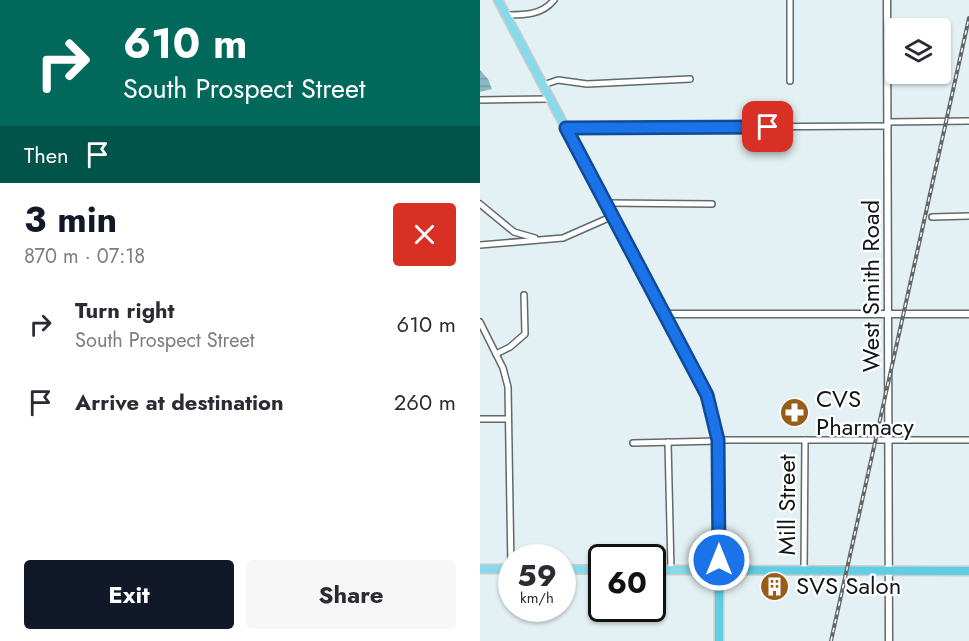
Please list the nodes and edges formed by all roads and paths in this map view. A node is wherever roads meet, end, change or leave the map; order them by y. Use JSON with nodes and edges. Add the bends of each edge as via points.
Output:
{"nodes":[{"id":1,"x":498,"y":0,"type":"edge"},
{"id":2,"x":554,"y":0,"type":"edge"},
{"id":3,"x":790,"y":0,"type":"edge"},
{"id":4,"x":887,"y":0,"type":"edge"},
{"id":5,"x":506,"y":15,"type":"junction"},
{"id":6,"x":690,"y":79,"type":"dead end"},
{"id":7,"x":790,"y":81,"type":"dead end"},
{"id":8,"x":543,"y":85,"type":"junction"},
{"id":9,"x":551,"y":99,"type":"junction"},
{"id":10,"x":480,"y":100,"type":"edge"},
{"id":11,"x":969,"y":121,"type":"edge"},
{"id":12,"x":888,"y":124,"type":"junction"},
{"id":13,"x":566,"y":128,"type":"junction"},
{"id":14,"x":606,"y":203,"type":"junction"},
{"id":15,"x":480,"y":204,"type":"edge"},
{"id":16,"x":712,"y":204,"type":"dead end"},
{"id":17,"x":613,"y":216,"type":"junction"},
{"id":18,"x":969,"y":216,"type":"edge"},
{"id":19,"x":932,"y":217,"type":"dead end"},
{"id":20,"x":540,"y":239,"type":"junction"},
{"id":21,"x":480,"y":246,"type":"edge"},
{"id":22,"x":524,"y":295,"type":"dead end"},
{"id":23,"x":665,"y":314,"type":"junction"},
{"id":24,"x":969,"y":314,"type":"edge"},
{"id":25,"x":889,"y":315,"type":"junction"},
{"id":26,"x":481,"y":326,"type":"edge"},
{"id":27,"x":496,"y":354,"type":"junction"},
{"id":28,"x":480,"y":419,"type":"edge"},
{"id":29,"x":508,"y":419,"type":"junction"},
{"id":30,"x":718,"y":440,"type":"junction"},
{"id":31,"x":805,"y":440,"type":"junction"},
{"id":32,"x":889,"y":440,"type":"junction"},
{"id":33,"x":969,"y":440,"type":"edge"},
{"id":34,"x":668,"y":441,"type":"junction"},
{"id":35,"x":633,"y":443,"type":"dead end"},
{"id":36,"x":510,"y":544,"type":"edge"},
{"id":37,"x":480,"y":569,"type":"edge"},
{"id":38,"x":498,"y":569,"type":"edge"},
{"id":39,"x":666,"y":570,"type":"edge"},
{"id":40,"x":671,"y":570,"type":"junction"},
{"id":41,"x":719,"y":570,"type":"junction"},
{"id":42,"x":804,"y":570,"type":"junction"},
{"id":43,"x":889,"y":571,"type":"junction"},
{"id":44,"x":969,"y":571,"type":"edge"},
{"id":45,"x":719,"y":641,"type":"edge"},
{"id":46,"x":889,"y":641,"type":"edge"}],
"edges":[{"from":1,"to":5,"type":"main road"},
{"from":2,"to":5,"type":"street","via":[[535,14]]},
{"from":3,"to":7,"type":"street"},
{"from":4,"to":12,"type":"street","name":"West Smith Road"},
{"from":5,"to":8,"type":"main road"},
{"from":6,"to":8,"type":"street","via":[[586,84],[558,80]]},
{"from":8,"to":9,"type":"main road"},
{"from":9,"to":10,"type":"street"},
{"from":9,"to":13,"type":"main road"},
{"from":11,"to":12,"type":"street"},
{"from":12,"to":13,"type":"street"},
{"from":12,"to":25,"type":"street","name":"West Smith Road"},
{"from":13,"to":14,"type":"main road"},
{"from":14,"to":16,"type":"street"},
{"from":14,"to":17,"type":"main road"},
{"from":15,"to":20,"type":"street","via":[[514,232]]},
{"from":17,"to":20,"type":"street","via":[[573,235]]},
{"from":17,"to":23,"type":"main road"},
{"from":18,"to":19,"type":"street"},
{"from":20,"to":21,"type":"street"},
{"from":22,"to":27,"type":"street","via":[[525,334]]},
{"from":23,"to":25,"type":"street"},
{"from":23,"to":30,"type":"main road","via":[[707,395]]},
{"from":24,"to":25,"type":"street"},
{"from":25,"to":32,"type":"street","name":"West Smith Road"},
{"from":26,"to":27,"type":"street"},
{"from":27,"to":29,"type":"street","via":[[506,378]]},
{"from":28,"to":29,"type":"street"},
{"from":29,"to":36,"type":"street"},
{"from":30,"to":31,"type":"street"},
{"from":30,"to":34,"type":"street"},
{"from":30,"to":41,"type":"main road"},
{"from":31,"to":32,"type":"street"},
{"from":31,"to":42,"type":"street","name":"Mill Street"},
{"from":32,"to":33,"type":"street"},
{"from":32,"to":43,"type":"street","name":"West Smith Road"},
{"from":34,"to":35,"type":"street"},
{"from":34,"to":40,"type":"street"},
{"from":37,"to":38,"type":"main road"},
{"from":39,"to":40,"type":"main road"},
{"from":40,"to":41,"type":"main road"},
{"from":41,"to":42,"type":"highway"},
{"from":41,"to":45,"type":"highway"},
{"from":42,"to":43,"type":"highway"},
{"from":43,"to":44,"type":"highway"},
{"from":43,"to":46,"type":"street","name":"West Smith Road"}]}
